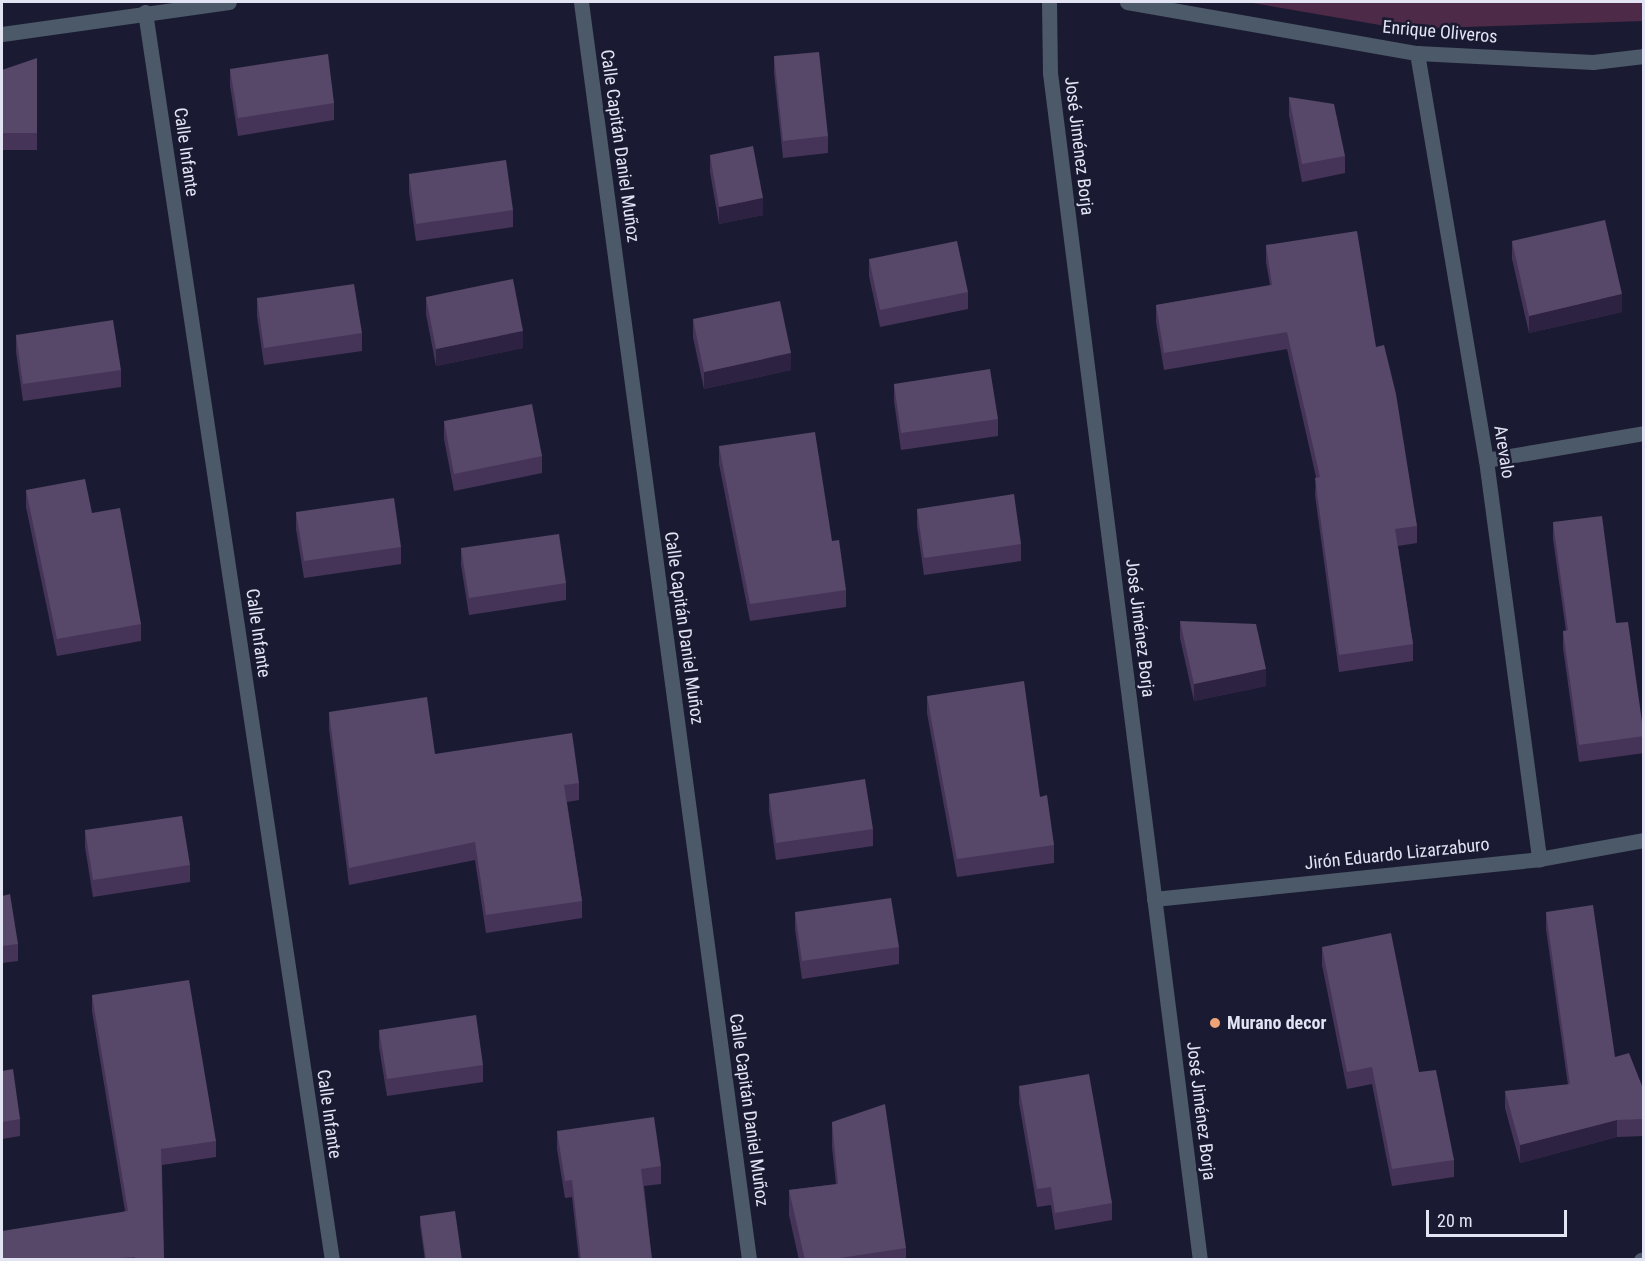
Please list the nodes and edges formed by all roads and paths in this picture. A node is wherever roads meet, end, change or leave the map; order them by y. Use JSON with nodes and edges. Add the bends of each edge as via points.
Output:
{"nodes":[{"id":1,"x":229,"y":2,"type":"edge"},
{"id":2,"x":581,"y":2,"type":"edge"},
{"id":3,"x":1049,"y":2,"type":"edge"},
{"id":4,"x":1127,"y":2,"type":"edge"},
{"id":5,"x":145,"y":12,"type":"junction"},
{"id":6,"x":2,"y":33,"type":"edge"},
{"id":7,"x":1418,"y":53,"type":"junction"},
{"id":8,"x":1644,"y":56,"type":"edge"},
{"id":9,"x":1644,"y":433,"type":"edge"},
{"id":10,"x":1486,"y":460,"type":"junction"},
{"id":11,"x":1644,"y":840,"type":"edge"},
{"id":12,"x":1539,"y":859,"type":"junction"},
{"id":13,"x":1154,"y":899,"type":"junction"},
{"id":14,"x":332,"y":1260,"type":"edge"},
{"id":15,"x":749,"y":1260,"type":"edge"},
{"id":16,"x":1200,"y":1260,"type":"edge"}],
"edges":[{"from":1,"to":5,"type":"street"},
{"from":2,"to":15,"type":"street","name":"Calle Capitán Daniel Muñoz"},
{"from":3,"to":13,"type":"street","name":"José Jiménez Borja","via":[[1050,73]]},
{"from":4,"to":7,"type":"street","name":"Enrique Oliveros"},
{"from":5,"to":6,"type":"street"},
{"from":5,"to":14,"type":"street","name":"Calle Infante"},
{"from":7,"to":8,"type":"street","name":"Enrique Oliveros","via":[[1593,62]]},
{"from":7,"to":10,"type":"street","name":"Arevalo"},
{"from":9,"to":10,"type":"street"},
{"from":10,"to":12,"type":"street","name":"Arevalo"},
{"from":11,"to":12,"type":"street","name":"Jirón Eduardo Lizarzaburo"},
{"from":12,"to":13,"type":"street","name":"Jirón Eduardo Lizarzaburo"},
{"from":13,"to":16,"type":"street","name":"José Jiménez Borja"}]}
